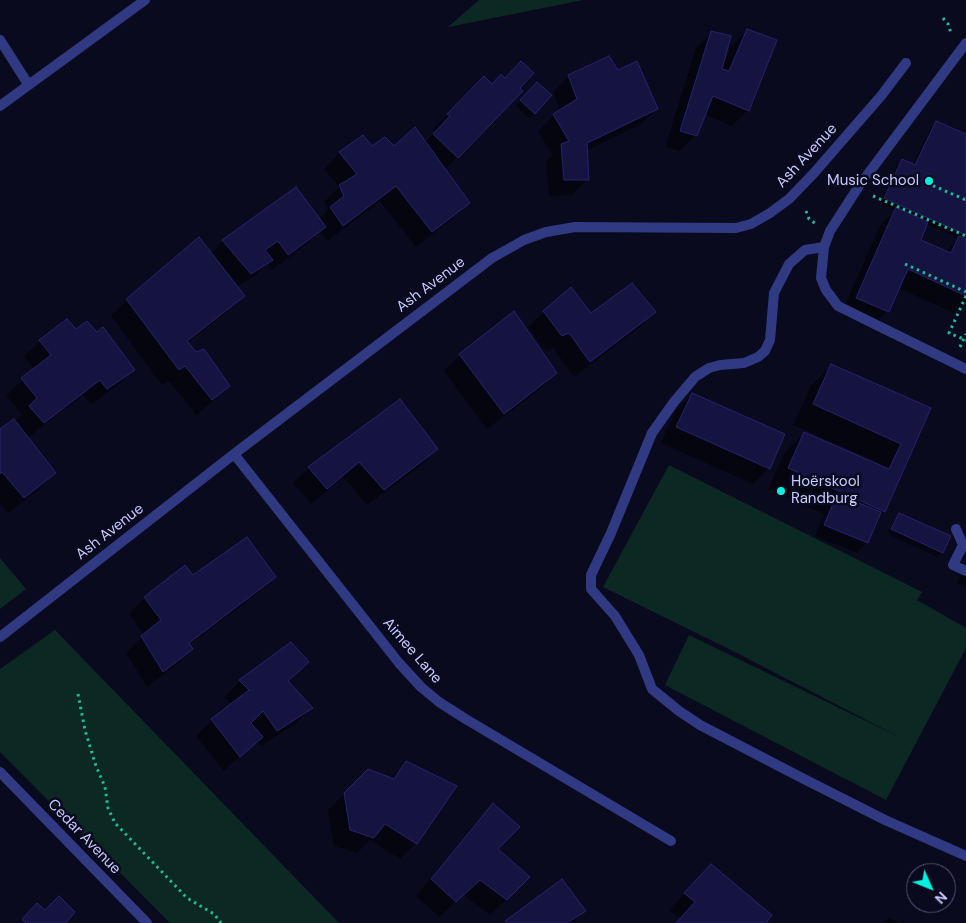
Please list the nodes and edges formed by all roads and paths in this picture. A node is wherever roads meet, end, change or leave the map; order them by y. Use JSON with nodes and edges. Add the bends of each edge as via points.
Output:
{"nodes":[{"id":1,"x":145,"y":0,"type":"edge"},
{"id":2,"x":0,"y":40,"type":"edge"},
{"id":3,"x":966,"y":43,"type":"edge"},
{"id":4,"x":906,"y":63,"type":"dead end"},
{"id":5,"x":28,"y":84,"type":"junction"},
{"id":6,"x":0,"y":106,"type":"edge"},
{"id":7,"x":926,"y":183,"type":"dead end"},
{"id":8,"x":857,"y":190,"type":"junction"},
{"id":9,"x":966,"y":200,"type":"edge"},
{"id":10,"x":966,"y":236,"type":"edge"},
{"id":11,"x":824,"y":246,"type":"junction"},
{"id":12,"x":904,"y":264,"type":"dead end"},
{"id":13,"x":966,"y":292,"type":"edge"},
{"id":14,"x":966,"y":296,"type":"edge"},
{"id":15,"x":966,"y":334,"type":"edge"},
{"id":16,"x":965,"y":340,"type":"edge"},
{"id":17,"x":966,"y":369,"type":"edge"},
{"id":18,"x":234,"y":454,"type":"junction"},
{"id":19,"x":956,"y":529,"type":"dead end"},
{"id":20,"x":966,"y":571,"type":"edge"},
{"id":21,"x":0,"y":637,"type":"edge"},
{"id":22,"x":78,"y":694,"type":"dead end"},
{"id":23,"x":0,"y":772,"type":"edge"},
{"id":24,"x":671,"y":841,"type":"dead end"},
{"id":25,"x":966,"y":856,"type":"edge"},
{"id":26,"x":147,"y":923,"type":"edge"},
{"id":27,"x":221,"y":923,"type":"edge"}],
"edges":[{"from":1,"to":5,"type":"street"},
{"from":2,"to":5,"type":"street"},
{"from":3,"to":8,"type":"street"},
{"from":4,"to":18,"type":"street","name":"Ash Avenue","via":[[814,173],[770,213],[736,228],[575,227],[524,240],[492,258]]},
{"from":5,"to":6,"type":"street"},
{"from":7,"to":9,"type":"path"},
{"from":8,"to":10,"type":"path"},
{"from":8,"to":11,"type":"street"},
{"from":11,"to":17,"type":"street","via":[[821,278],[838,306]]},
{"from":11,"to":25,"type":"street","via":[[805,250],[789,264],[774,293],[770,340],[765,350],[744,364],[720,365],[695,377],[652,433],[591,575],[591,589],[615,616],[639,655],[652,689],[680,711],[700,725],[810,782]]},
{"from":12,"to":13,"type":"path"},
{"from":14,"to":16,"type":"path","via":[[949,333]]},
{"from":15,"to":16,"type":"path"},
{"from":18,"to":21,"type":"street","name":"Ash Avenue"},
{"from":18,"to":24,"type":"street","name":"Aimee Lane","via":[[421,687],[464,718]]},
{"from":19,"to":20,"type":"street","via":[[963,545],[953,564]]},
{"from":22,"to":27,"type":"path","via":[[85,730],[115,823],[187,898],[214,914]]},
{"from":23,"to":26,"type":"street","name":"Cedar Avenue"}]}
